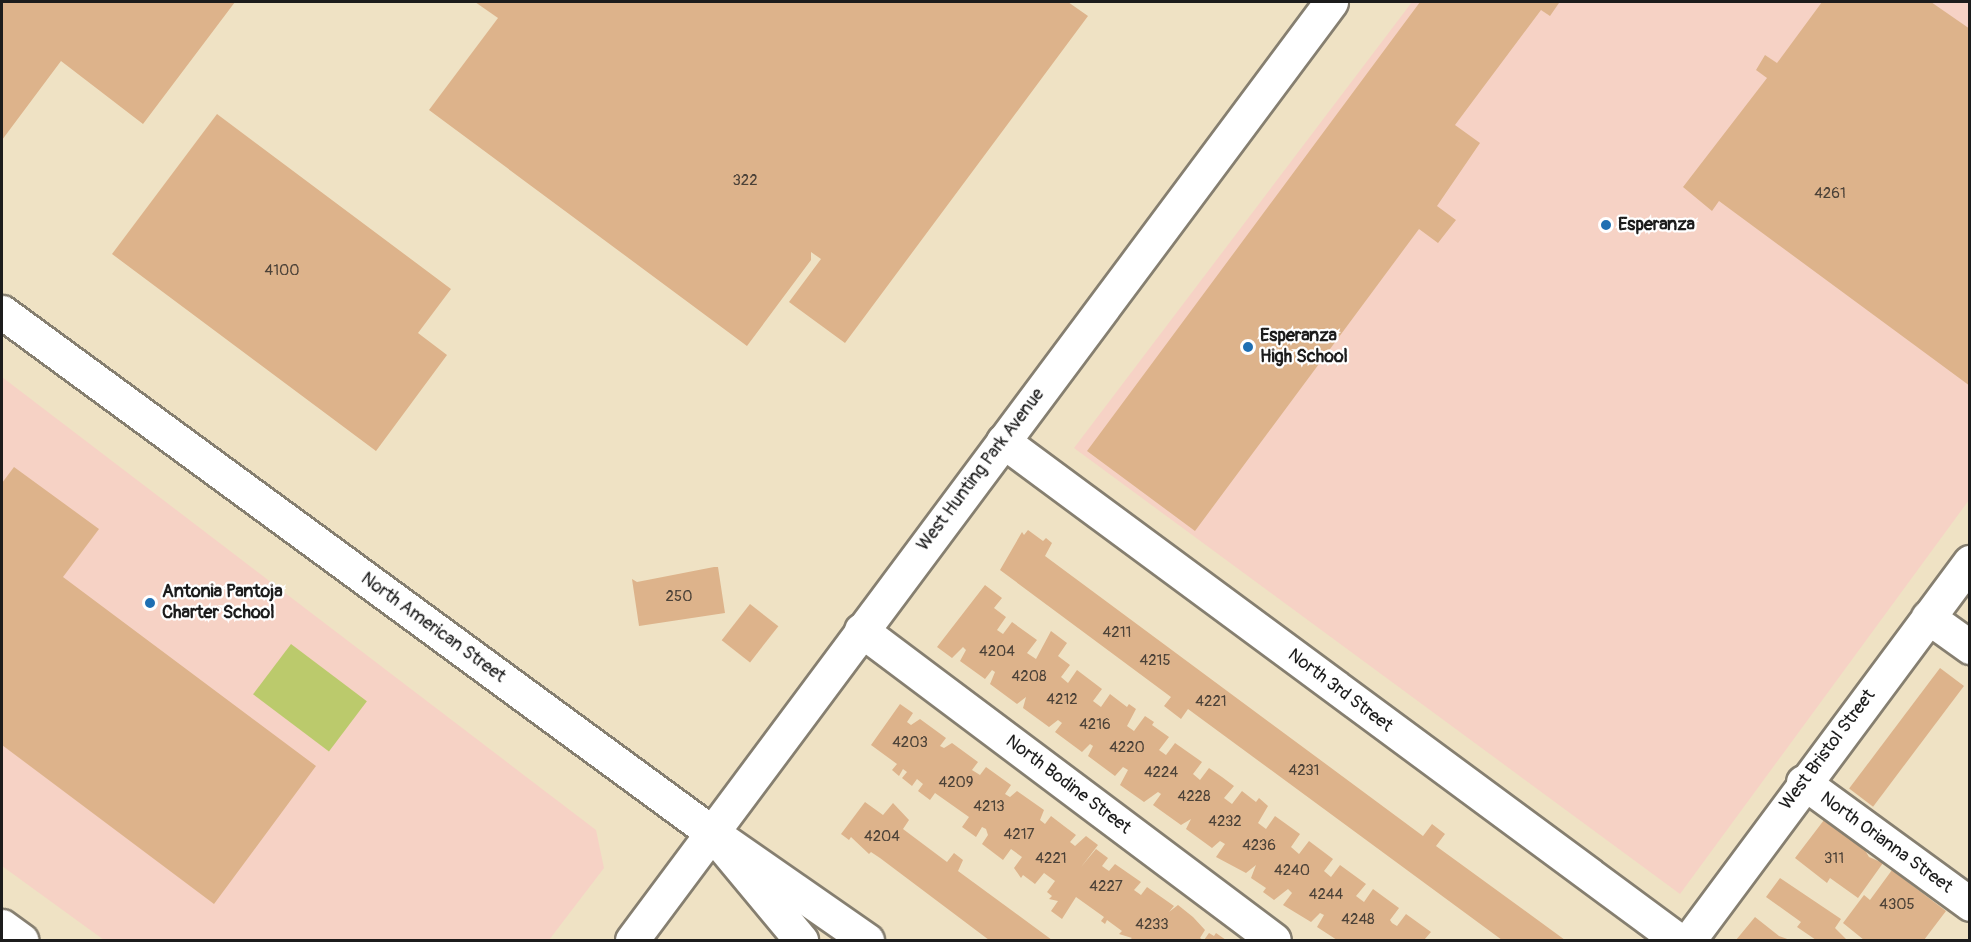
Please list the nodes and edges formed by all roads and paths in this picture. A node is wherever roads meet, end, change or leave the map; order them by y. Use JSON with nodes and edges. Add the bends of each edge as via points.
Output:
{"nodes":[{"id":1,"x":1331,"y":2,"type":"edge"},
{"id":2,"x":2,"y":312,"type":"edge"},
{"id":3,"x":1003,"y":441,"type":"junction"},
{"id":4,"x":1970,"y":562,"type":"edge"},
{"id":5,"x":1928,"y":617,"type":"junction"},
{"id":6,"x":861,"y":630,"type":"junction"},
{"id":7,"x":1970,"y":646,"type":"edge"},
{"id":8,"x":1803,"y":782,"type":"junction"},
{"id":9,"x":711,"y":832,"type":"junction"},
{"id":10,"x":1970,"y":904,"type":"edge"},
{"id":11,"x":2,"y":926,"type":"edge"},
{"id":12,"x":21,"y":940,"type":"edge"},
{"id":13,"x":632,"y":940,"type":"edge"},
{"id":14,"x":801,"y":940,"type":"edge"},
{"id":15,"x":867,"y":940,"type":"edge"},
{"id":16,"x":1274,"y":940,"type":"edge"},
{"id":17,"x":1678,"y":940,"type":"edge"},
{"id":18,"x":1689,"y":940,"type":"edge"}],
"edges":[{"from":1,"to":3,"type":"street","name":"West Hunting Park Avenue"},
{"from":2,"to":9,"type":"street","name":"North American Street"},
{"from":3,"to":6,"type":"street","name":"West Hunting Park Avenue"},
{"from":3,"to":17,"type":"street","name":"North 3rd Street"},
{"from":4,"to":5,"type":"street","name":"West Bristol Street"},
{"from":5,"to":7,"type":"street"},
{"from":5,"to":8,"type":"street","name":"West Bristol Street"},
{"from":6,"to":9,"type":"street","name":"West Hunting Park Avenue"},
{"from":6,"to":16,"type":"street","name":"North Bodine Street"},
{"from":8,"to":10,"type":"street","name":"North Orianna Street"},
{"from":8,"to":18,"type":"street","name":"West Bristol Street"},
{"from":9,"to":13,"type":"street","name":"West Hunting Park Avenue"},
{"from":9,"to":14,"type":"street"},
{"from":9,"to":15,"type":"street","name":"North American Street"},
{"from":11,"to":12,"type":"street"}]}
